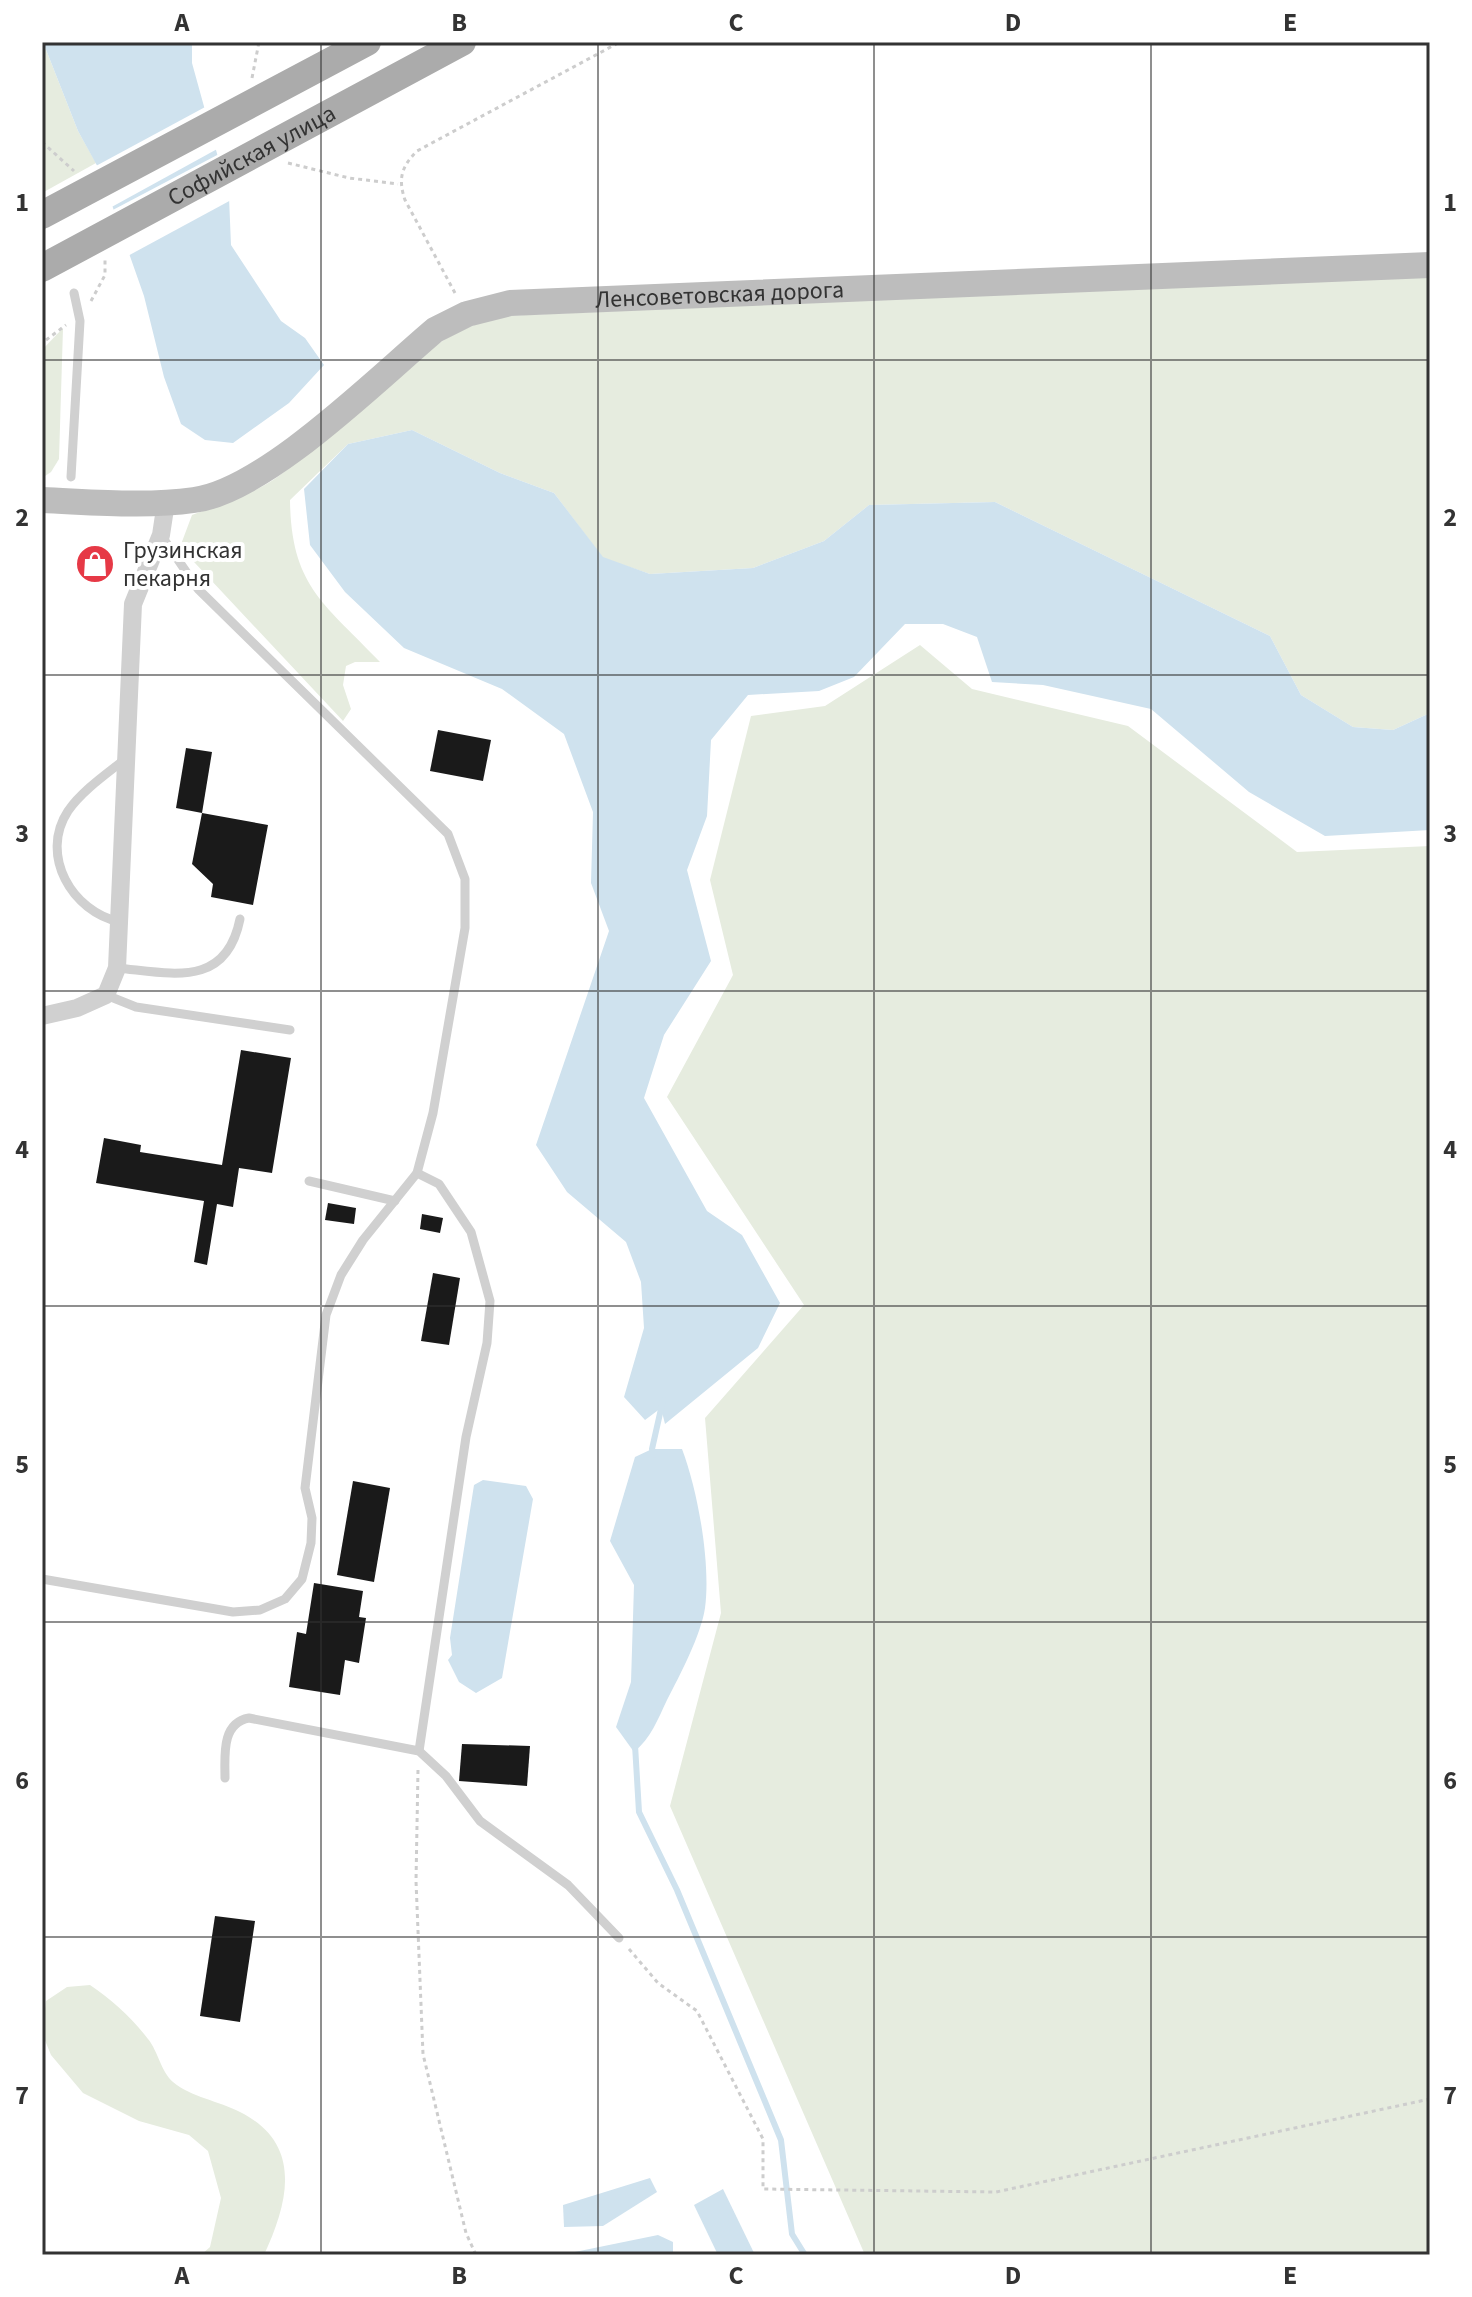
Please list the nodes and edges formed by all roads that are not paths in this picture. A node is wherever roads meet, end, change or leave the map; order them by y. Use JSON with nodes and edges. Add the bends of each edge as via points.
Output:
{"nodes":[{"id":1,"x":367,"y":42,"type":"edge"},
{"id":2,"x":462,"y":42,"type":"edge"},
{"id":3,"x":42,"y":215,"type":"edge"},
{"id":4,"x":1430,"y":265,"type":"edge"},
{"id":5,"x":42,"y":268,"type":"edge"},
{"id":6,"x":74,"y":293,"type":"dead end"},
{"id":7,"x":72,"y":489,"type":"junction"},
{"id":8,"x":42,"y":500,"type":"edge"},
{"id":9,"x":166,"y":502,"type":"junction"},
{"id":10,"x":161,"y":535,"type":"junction"},
{"id":11,"x":125,"y":759,"type":"junction"},
{"id":12,"x":240,"y":919,"type":"dead end"},
{"id":13,"x":120,"y":922,"type":"junction"},
{"id":14,"x":117,"y":968,"type":"junction"},
{"id":15,"x":106,"y":995,"type":"junction"},
{"id":16,"x":42,"y":1016,"type":"edge"},
{"id":17,"x":290,"y":1030,"type":"dead end"},
{"id":18,"x":417,"y":1173,"type":"junction"},
{"id":19,"x":309,"y":1181,"type":"dead end"},
{"id":20,"x":395,"y":1201,"type":"junction"},
{"id":21,"x":42,"y":1579,"type":"edge"},
{"id":22,"x":419,"y":1751,"type":"junction"},
{"id":23,"x":225,"y":1778,"type":"dead end"},
{"id":24,"x":619,"y":1938,"type":"road end"}],
"edges":[{"from":1,"to":3,"type":"main road","name":"Софийская улица","via":[[251,95]]},
{"from":2,"to":5,"type":"main road","name":"Софийская улица","via":[[280,153]]},
{"from":4,"to":9,"type":"street","name":"Ленсоветовская дорога","via":[[510,303],[467,314],[435,330],[266,470],[229,490]]},
{"from":6,"to":7,"type":"lane","via":[[80,321]]},
{"from":7,"to":8,"type":"street","name":"Ленсоветовская дорога"},
{"from":7,"to":9,"type":"street","name":"Ленсоветовская дорога"},
{"from":9,"to":10,"type":"street"},
{"from":10,"to":11,"type":"street","via":[[133,604]]},
{"from":10,"to":18,"type":"lane","via":[[198,589],[448,834],[465,879],[465,928],[433,1113]]},
{"from":11,"to":13,"type":"street"},
{"from":11,"to":13,"type":"lane","via":[[69,810],[58,832],[58,858],[79,903],[100,918]]},
{"from":12,"to":14,"type":"lane","via":[[235,943],[203,970],[186,975]]},
{"from":13,"to":14,"type":"street"},
{"from":14,"to":15,"type":"street"},
{"from":15,"to":16,"type":"street"},
{"from":15,"to":17,"type":"lane","via":[[136,1007]]},
{"from":18,"to":20,"type":"lane"},
{"from":18,"to":22,"type":"lane","via":[[439,1184],[471,1232],[490,1301]]},
{"from":19,"to":20,"type":"lane"},
{"from":20,"to":21,"type":"lane","via":[[341,1275],[326,1315],[305,1488],[311,1543],[302,1579],[285,1599],[260,1610],[233,1612]]},
{"from":22,"to":23,"type":"lane","via":[[249,1718],[231,1727]]},
{"from":22,"to":24,"type":"lane","via":[[480,1821],[568,1885]]}]}
